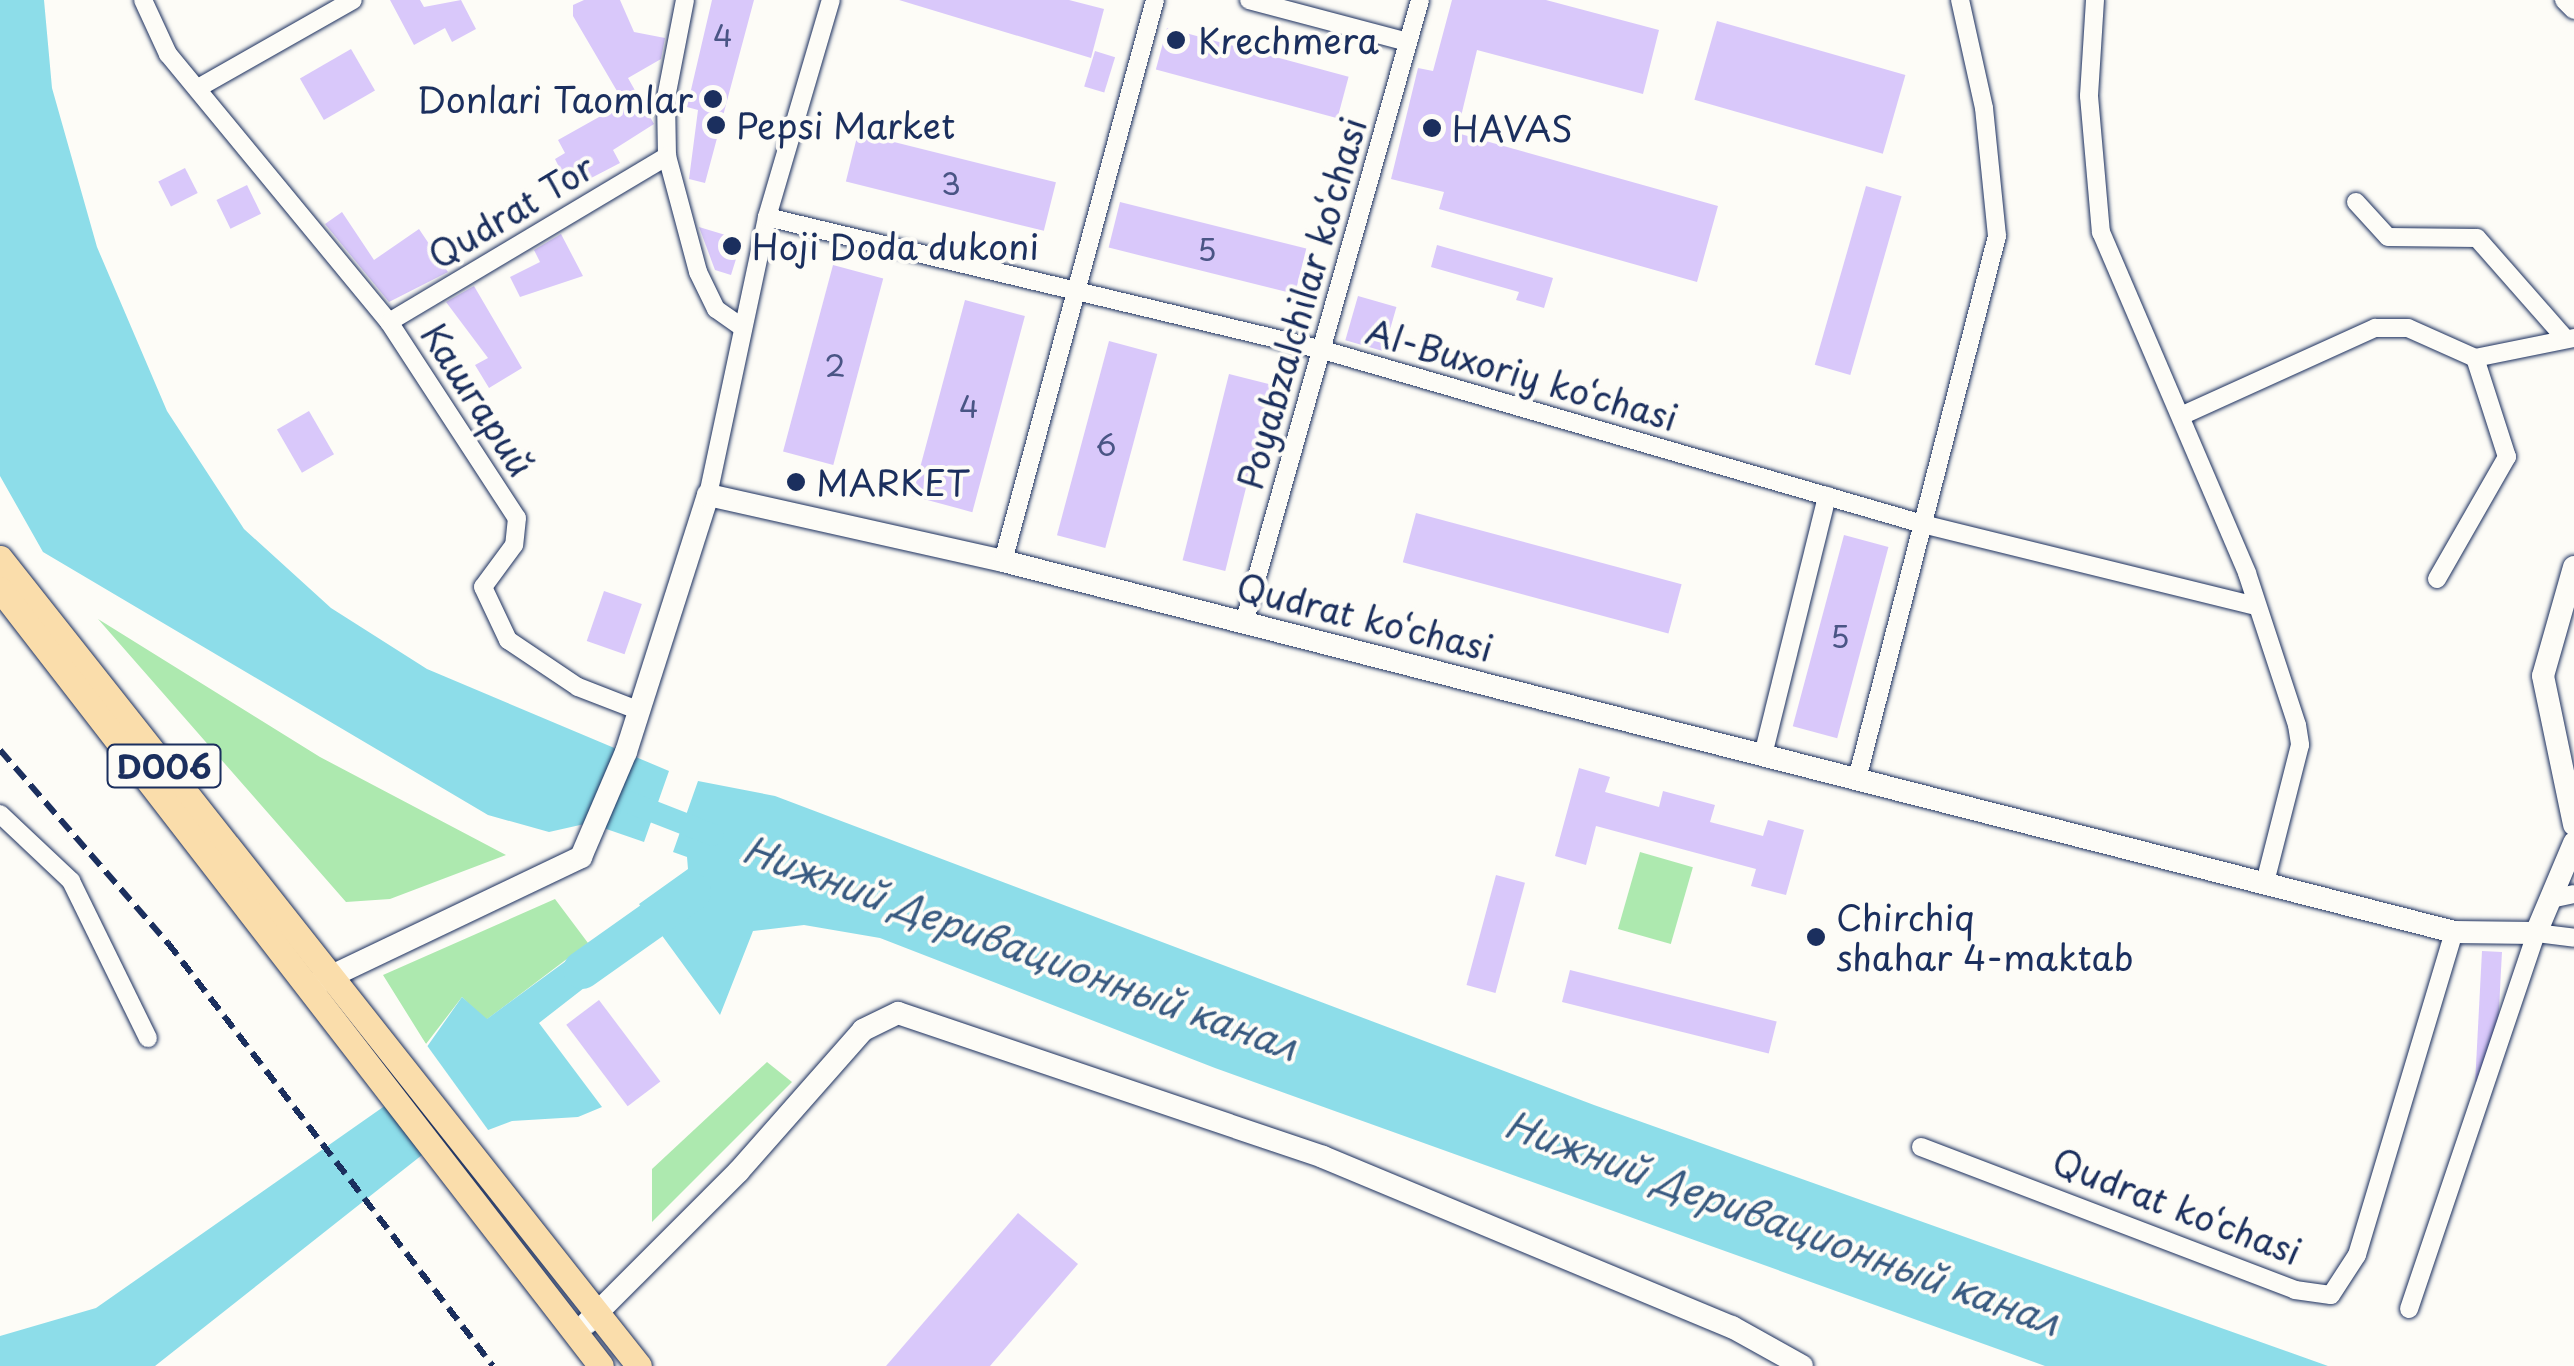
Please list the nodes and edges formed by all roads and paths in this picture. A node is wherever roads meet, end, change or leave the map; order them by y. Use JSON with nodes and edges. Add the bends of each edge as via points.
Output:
{"nodes":[{"id":1,"x":143,"y":0,"type":"edge"},
{"id":2,"x":353,"y":0,"type":"edge"},
{"id":3,"x":684,"y":0,"type":"edge"},
{"id":4,"x":831,"y":0,"type":"edge"},
{"id":5,"x":1155,"y":0,"type":"edge"},
{"id":6,"x":1249,"y":0,"type":"edge"},
{"id":7,"x":1420,"y":0,"type":"edge"},
{"id":8,"x":1960,"y":0,"type":"edge"},
{"id":9,"x":2095,"y":0,"type":"edge"},
{"id":10,"x":2564,"y":0,"type":"edge"},
{"id":11,"x":2574,"y":10,"type":"edge"},
{"id":12,"x":1408,"y":42,"type":"junction"},
{"id":13,"x":198,"y":88,"type":"junction"},
{"id":14,"x":667,"y":156,"type":"junction"},
{"id":15,"x":2356,"y":202,"type":"dead end"},
{"id":16,"x":767,"y":217,"type":"junction"},
{"id":17,"x":1076,"y":290,"type":"junction"},
{"id":18,"x":389,"y":322,"type":"junction"},
{"id":19,"x":742,"y":327,"type":"junction"},
{"id":20,"x":2569,"y":338,"type":"edge"},
{"id":21,"x":1323,"y":350,"type":"junction"},
{"id":22,"x":2475,"y":358,"type":"junction"},
{"id":23,"x":2183,"y":416,"type":"junction"},
{"id":24,"x":708,"y":494,"type":"junction"},
{"id":25,"x":1826,"y":496,"type":"junction"},
{"id":26,"x":1926,"y":525,"type":"junction"},
{"id":27,"x":0,"y":558,"type":"edge"},
{"id":28,"x":1003,"y":561,"type":"junction"},
{"id":29,"x":2574,"y":567,"type":"edge"},
{"id":30,"x":2437,"y":579,"type":"dead end"},
{"id":31,"x":0,"y":590,"type":"edge"},
{"id":32,"x":2255,"y":606,"type":"junction"},
{"id":33,"x":1244,"y":623,"type":"junction"},
{"id":34,"x":640,"y":711,"type":"junction"},
{"id":35,"x":1763,"y":755,"type":"junction"},
{"id":36,"x":1857,"y":779,"type":"junction"},
{"id":37,"x":0,"y":814,"type":"edge"},
{"id":38,"x":2574,"y":825,"type":"edge"},
{"id":39,"x":2574,"y":843,"type":"edge"},
{"id":40,"x":2265,"y":882,"type":"junction"},
{"id":41,"x":2564,"y":896,"type":"edge"},
{"id":42,"x":2454,"y":932,"type":"junction"},
{"id":43,"x":2536,"y":932,"type":"junction"},
{"id":44,"x":2574,"y":938,"type":"edge"},
{"id":45,"x":332,"y":971,"type":"junction"},
{"id":46,"x":311,"y":988,"type":"junction"},
{"id":47,"x":148,"y":1038,"type":"dead end"},
{"id":48,"x":1921,"y":1147,"type":"dead end"},
{"id":49,"x":2409,"y":1309,"type":"dead end"},
{"id":50,"x":595,"y":1316,"type":"junction"},
{"id":51,"x":573,"y":1335,"type":"junction"},
{"id":52,"x":601,"y":1366,"type":"edge"},
{"id":53,"x":639,"y":1366,"type":"edge"},
{"id":54,"x":1802,"y":1366,"type":"edge"}],
"edges":[{"from":1,"to":13,"type":"street","name":"Кашгарий","via":[[168,54]]},
{"from":2,"to":13,"type":"street"},
{"from":3,"to":14,"type":"street","via":[[666,98]]},
{"from":4,"to":16,"type":"street"},
{"from":5,"to":17,"type":"street"},
{"from":6,"to":12,"type":"street"},
{"from":7,"to":12,"type":"street","name":"Poyabzalchilar ko‘chasi"},
{"from":8,"to":26,"type":"street","via":[[1986,127],[1997,236]]},
{"from":9,"to":23,"type":"street","via":[[2089,96],[2101,232]]},
{"from":10,"to":11,"type":"street"},
{"from":12,"to":21,"type":"street","name":"Poyabzalchilar ko‘chasi"},
{"from":13,"to":18,"type":"street","name":"Кашгарий"},
{"from":14,"to":18,"type":"street","name":"Qudrat Tor"},
{"from":14,"to":19,"type":"street","via":[[698,272],[716,309]]},
{"from":15,"to":20,"type":"street","via":[[2388,237],[2477,238]]},
{"from":16,"to":17,"type":"street","name":"Al-Buxoriy ko‘chasi"},
{"from":16,"to":19,"type":"street"},
{"from":17,"to":21,"type":"street","name":"Al-Buxoriy ko‘chasi"},
{"from":17,"to":28,"type":"street"},
{"from":18,"to":34,"type":"street","name":"Кашгарий","via":[[517,518],[514,545],[483,587],[508,640],[578,688]]},
{"from":19,"to":24,"type":"street"},
{"from":20,"to":22,"type":"street"},
{"from":21,"to":25,"type":"street","name":"Al-Buxoriy ko‘chasi"},
{"from":21,"to":33,"type":"street","name":"Poyabzalchilar ko‘chasi"},
{"from":22,"to":23,"type":"street","via":[[2408,328],[2375,328]]},
{"from":22,"to":30,"type":"street","via":[[2507,458]]},
{"from":23,"to":32,"type":"street"},
{"from":24,"to":28,"type":"street","name":"Qudrat ko‘chasi"},
{"from":24,"to":34,"type":"street"},
{"from":25,"to":26,"type":"street","name":"Al-Buxoriy ko‘chasi"},
{"from":25,"to":35,"type":"street"},
{"from":26,"to":32,"type":"street","name":"Al-Buxoriy ko‘chasi"},
{"from":26,"to":36,"type":"street"},
{"from":27,"to":45,"type":"main road","number":"D006"},
{"from":28,"to":33,"type":"street","name":"Qudrat ko‘chasi"},
{"from":29,"to":38,"type":"street","via":[[2543,676]]},
{"from":31,"to":46,"type":"main road","number":"D006"},
{"from":32,"to":40,"type":"street","via":[[2300,745]]},
{"from":33,"to":35,"type":"street","name":"Qudrat ko‘chasi"},
{"from":34,"to":45,"type":"street","via":[[598,832],[560,872]]},
{"from":35,"to":36,"type":"street","name":"Qudrat ko‘chasi"},
{"from":36,"to":40,"type":"street","name":"Qudrat ko‘chasi"},
{"from":37,"to":47,"type":"street","via":[[71,881]]},
{"from":39,"to":41,"type":"street"},
{"from":40,"to":42,"type":"street","name":"Qudrat ko‘chasi"},
{"from":41,"to":43,"type":"street"},
{"from":42,"to":43,"type":"street","name":"Qudrat ko‘chasi"},
{"from":42,"to":48,"type":"street","name":"Qudrat ko‘chasi","via":[[2357,1254],[2331,1295],[2295,1290]]},
{"from":43,"to":44,"type":"street","name":"Qudrat ko‘chasi"},
{"from":43,"to":49,"type":"street"},
{"from":45,"to":46,"type":"street"},
{"from":45,"to":50,"type":"main road"},
{"from":46,"to":51,"type":"main road"},
{"from":50,"to":51,"type":"street"},
{"from":50,"to":53,"type":"main road"},
{"from":50,"to":54,"type":"street","via":[[863,1030],[898,1014],[934,1019],[1323,1157],[1732,1327]]},
{"from":51,"to":52,"type":"main road"}]}
